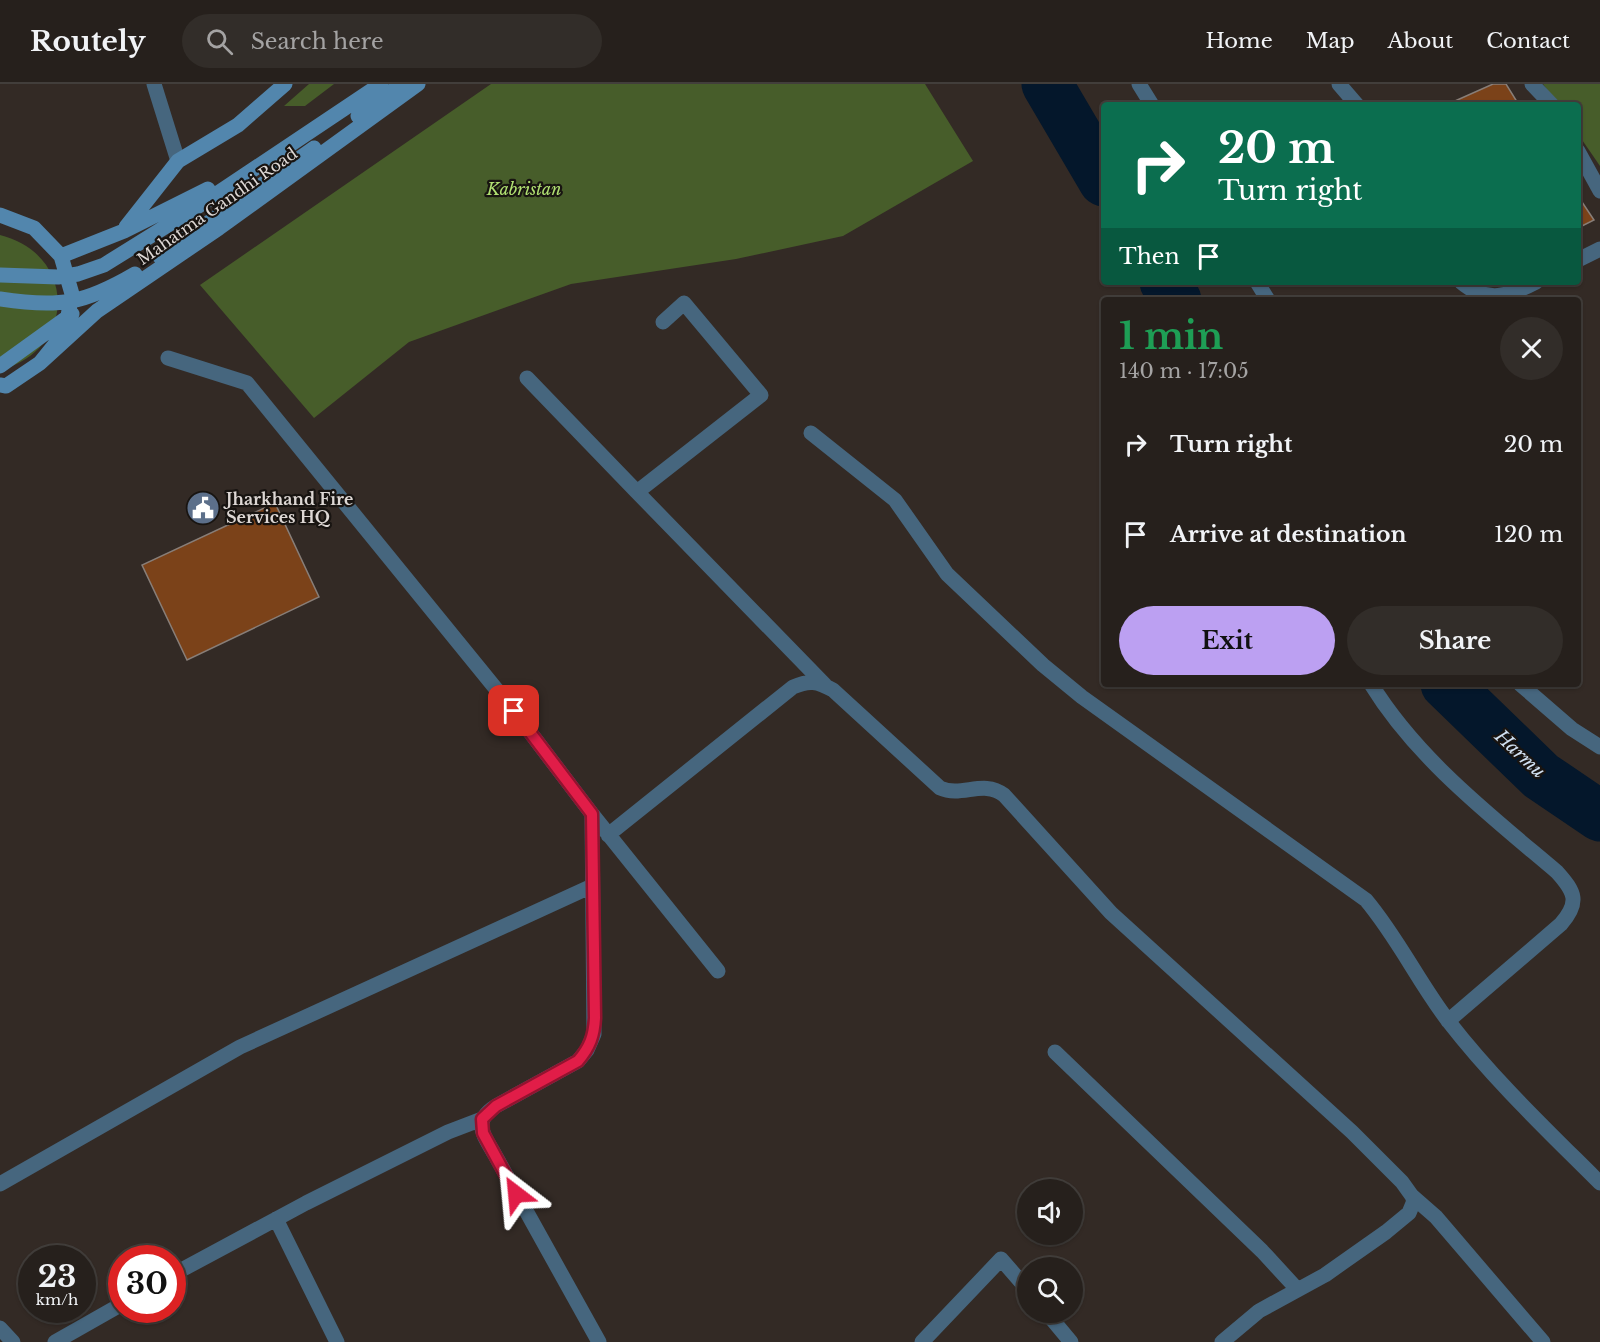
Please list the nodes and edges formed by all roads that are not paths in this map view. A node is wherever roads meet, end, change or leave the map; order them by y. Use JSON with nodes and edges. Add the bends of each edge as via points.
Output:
{"nodes":[{"id":1,"x":154,"y":84,"type":"edge"},
{"id":2,"x":285,"y":84,"type":"edge"},
{"id":3,"x":366,"y":84,"type":"edge"},
{"id":4,"x":381,"y":84,"type":"edge"},
{"id":5,"x":402,"y":84,"type":"edge"},
{"id":6,"x":418,"y":84,"type":"edge"},
{"id":7,"x":1139,"y":84,"type":"edge"},
{"id":8,"x":1339,"y":84,"type":"edge"},
{"id":9,"x":1532,"y":84,"type":"edge"},
{"id":10,"x":1150,"y":102,"type":"edge"},
{"id":11,"x":1354,"y":102,"type":"edge"},
{"id":12,"x":1549,"y":102,"type":"edge"},
{"id":13,"x":1581,"y":157,"type":"edge"},
{"id":14,"x":178,"y":161,"type":"junction"},
{"id":15,"x":1600,"y":191,"type":"edge"},
{"id":16,"x":0,"y":215,"type":"edge"},
{"id":17,"x":124,"y":231,"type":"junction"},
{"id":18,"x":1600,"y":249,"type":"edge"},
{"id":19,"x":61,"y":256,"type":"junction"},
{"id":20,"x":1581,"y":258,"type":"edge"},
{"id":21,"x":0,"y":275,"type":"edge"},
{"id":22,"x":1466,"y":285,"type":"edge"},
{"id":23,"x":1529,"y":285,"type":"edge"},
{"id":24,"x":99,"y":294,"type":"junction"},
{"id":25,"x":1487,"y":297,"type":"edge"},
{"id":26,"x":1487,"y":297,"type":"edge"},
{"id":27,"x":0,"y":299,"type":"edge"},
{"id":28,"x":663,"y":322,"type":"dead end"},
{"id":29,"x":168,"y":358,"type":"dead end"},
{"id":30,"x":40,"y":363,"type":"junction"},
{"id":31,"x":0,"y":366,"type":"edge"},
{"id":32,"x":527,"y":378,"type":"dead end"},
{"id":33,"x":2,"y":387,"type":"edge"},
{"id":34,"x":810,"y":433,"type":"dead end"},
{"id":35,"x":638,"y":492,"type":"junction"},
{"id":36,"x":825,"y":685,"type":"junction"},
{"id":37,"x":1373,"y":687,"type":"edge"},
{"id":38,"x":1523,"y":687,"type":"edge"},
{"id":39,"x":1600,"y":747,"type":"edge"},
{"id":40,"x":592,"y":814,"type":"junction"},
{"id":41,"x":608,"y":835,"type":"junction"},
{"id":42,"x":592,"y":886,"type":"junction"},
{"id":43,"x":718,"y":971,"type":"dead end"},
{"id":44,"x":1448,"y":1021,"type":"junction"},
{"id":45,"x":1055,"y":1052,"type":"dead end"},
{"id":46,"x":482,"y":1119,"type":"junction"},
{"id":47,"x":1600,"y":1183,"type":"edge"},
{"id":48,"x":0,"y":1184,"type":"edge"},
{"id":49,"x":1412,"y":1196,"type":"junction"},
{"id":50,"x":276,"y":1219,"type":"junction"},
{"id":51,"x":186,"y":1267,"type":"edge"},
{"id":52,"x":1017,"y":1277,"type":"edge"},
{"id":53,"x":1297,"y":1289,"type":"junction"},
{"id":54,"x":108,"y":1312,"type":"edge"},
{"id":55,"x":1055,"y":1323,"type":"edge"},
{"id":56,"x":0,"y":1328,"type":"edge"},
{"id":57,"x":13,"y":1342,"type":"edge"},
{"id":58,"x":55,"y":1342,"type":"edge"},
{"id":59,"x":337,"y":1342,"type":"edge"},
{"id":60,"x":599,"y":1342,"type":"edge"},
{"id":61,"x":922,"y":1342,"type":"edge"},
{"id":62,"x":1071,"y":1342,"type":"edge"},
{"id":63,"x":1222,"y":1342,"type":"edge"},
{"id":64,"x":1543,"y":1342,"type":"edge"}],
"edges":[{"from":1,"to":14,"type":"street"},
{"from":2,"to":14,"type":"main road","via":[[237,125]]},
{"from":3,"to":17,"type":"main road","name":"Mahatma Gandhi Road","via":[[197,196]]},
{"from":4,"to":21,"type":"main road","via":[[104,265],[58,277]]},
{"from":5,"to":24,"type":"main road","via":[[146,267]]},
{"from":6,"to":30,"type":"main road","name":"Mahatma Gandhi Road","via":[[97,311]]},
{"from":7,"to":10,"type":"street"},
{"from":8,"to":11,"type":"street"},
{"from":9,"to":12,"type":"street"},
{"from":13,"to":15,"type":"street"},
{"from":14,"to":17,"type":"main road"},
{"from":16,"to":19,"type":"main road","via":[[34,228]]},
{"from":17,"to":19,"type":"main road","name":"Mahatma Gandhi Road"},
{"from":18,"to":20,"type":"street"},
{"from":19,"to":30,"type":"main road","via":[[72,294],[65,332]]},
{"from":22,"to":25,"type":"street"},
{"from":23,"to":26,"type":"street","via":[[1505,295]]},
{"from":24,"to":27,"type":"main road","via":[[63,304]]},
{"from":24,"to":31,"type":"main road"},
{"from":28,"to":35,"type":"street","via":[[684,303],[761,395]]},
{"from":29,"to":40,"type":"street","via":[[248,383],[514,711]]},
{"from":30,"to":33,"type":"main road"},
{"from":32,"to":35,"type":"street"},
{"from":34,"to":44,"type":"street","via":[[895,500],[947,574],[1074,690],[1366,900]]},
{"from":35,"to":36,"type":"street"},
{"from":36,"to":41,"type":"street","via":[[806,681],[793,687]]},
{"from":36,"to":49,"type":"street","via":[[934,784],[959,791],[987,787],[1004,795],[1111,913],[1352,1132]]},
{"from":37,"to":44,"type":"street","via":[[1404,729],[1443,771],[1557,872],[1571,887],[1574,897],[1572,911],[1561,924]]},
{"from":38,"to":39,"type":"street","via":[[1572,729]]},
{"from":40,"to":41,"type":"street"},
{"from":40,"to":42,"type":"street"},
{"from":41,"to":43,"type":"street"},
{"from":42,"to":46,"type":"street","via":[[595,1018],[588,1050],[561,1073],[496,1106]]},
{"from":42,"to":48,"type":"street","via":[[240,1047]]},
{"from":44,"to":47,"type":"street","via":[[1500,1083]]},
{"from":45,"to":53,"type":"street"},
{"from":46,"to":50,"type":"street","via":[[439,1136]]},
{"from":46,"to":60,"type":"street","via":[[486,1138]]},
{"from":49,"to":53,"type":"street","via":[[1413,1206],[1402,1221]]},
{"from":49,"to":64,"type":"street","via":[[1436,1217]]},
{"from":50,"to":51,"type":"street"},
{"from":50,"to":59,"type":"street"},
{"from":52,"to":61,"type":"street","via":[[1001,1259]]},
{"from":53,"to":63,"type":"street","via":[[1259,1311]]},
{"from":54,"to":58,"type":"street"},
{"from":55,"to":62,"type":"street"},
{"from":56,"to":57,"type":"street"}]}
